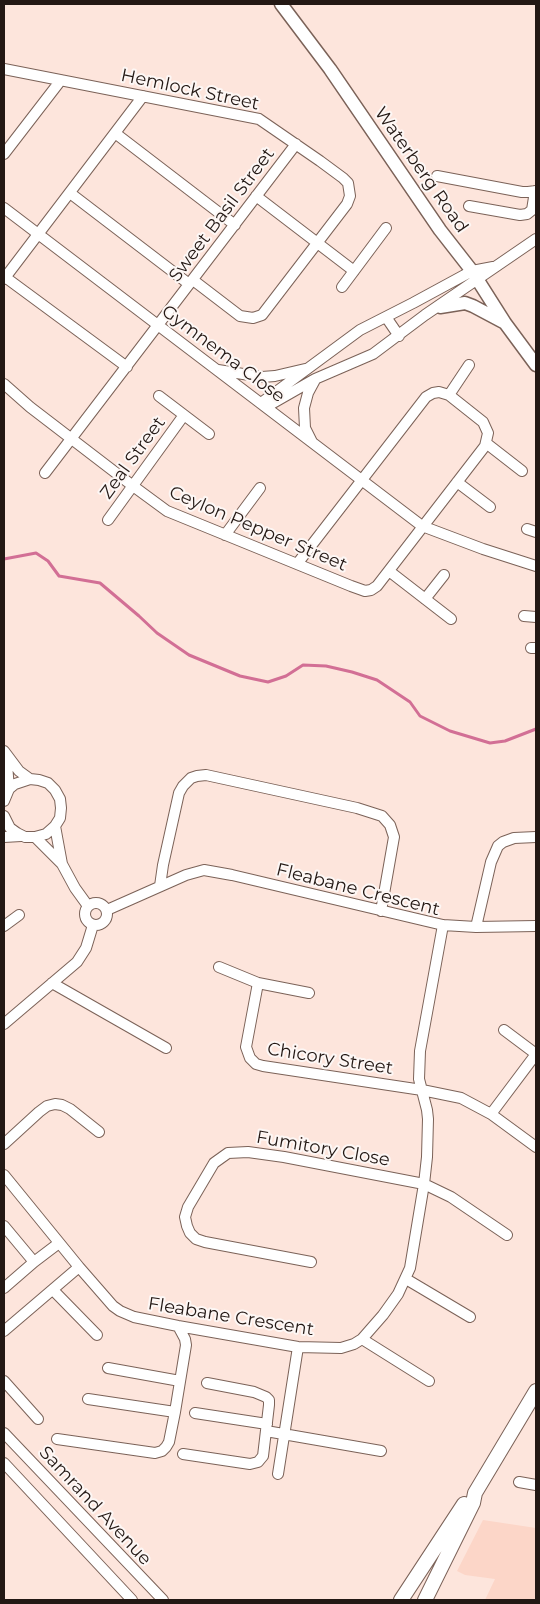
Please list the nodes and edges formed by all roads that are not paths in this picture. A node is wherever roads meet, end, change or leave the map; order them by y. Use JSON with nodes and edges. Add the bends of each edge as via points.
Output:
{"nodes":[{"id":1,"x":281,"y":4,"type":"edge"},
{"id":2,"x":4,"y":69,"type":"edge"},
{"id":3,"x":61,"y":80,"type":"junction"},
{"id":4,"x":143,"y":96,"type":"junction"},
{"id":5,"x":115,"y":133,"type":"junction"},
{"id":6,"x":296,"y":144,"type":"junction"},
{"id":7,"x":4,"y":154,"type":"edge"},
{"id":8,"x":437,"y":176,"type":"dead end"},
{"id":9,"x":535,"y":191,"type":"edge"},
{"id":10,"x":70,"y":193,"type":"junction"},
{"id":11,"x":256,"y":196,"type":"junction"},
{"id":12,"x":469,"y":206,"type":"dead end"},
{"id":13,"x":4,"y":208,"type":"edge"},
{"id":14,"x":235,"y":225,"type":"junction"},
{"id":15,"x":386,"y":228,"type":"dead end"},
{"id":16,"x":38,"y":234,"type":"junction"},
{"id":17,"x":536,"y":240,"type":"edge"},
{"id":18,"x":318,"y":243,"type":"junction"},
{"id":19,"x":354,"y":271,"type":"junction"},
{"id":20,"x":475,"y":275,"type":"junction"},
{"id":21,"x":5,"y":278,"type":"edge"},
{"id":22,"x":191,"y":282,"type":"junction"},
{"id":23,"x":342,"y":287,"type":"dead end"},
{"id":24,"x":440,"y":307,"type":"junction"},
{"id":25,"x":386,"y":317,"type":"junction"},
{"id":26,"x":505,"y":324,"type":"junction"},
{"id":27,"x":158,"y":326,"type":"junction"},
{"id":28,"x":399,"y":336,"type":"junction"},
{"id":29,"x":533,"y":361,"type":"edge"},
{"id":30,"x":469,"y":365,"type":"dead end"},
{"id":31,"x":127,"y":367,"type":"junction"},
{"id":32,"x":311,"y":367,"type":"junction"},
{"id":33,"x":215,"y":369,"type":"junction"},
{"id":34,"x":536,"y":372,"type":"edge"},
{"id":35,"x":316,"y":380,"type":"junction"},
{"id":36,"x":4,"y":384,"type":"edge"},
{"id":37,"x":449,"y":395,"type":"junction"},
{"id":38,"x":158,"y":396,"type":"dead end"},
{"id":39,"x":263,"y":405,"type":"junction"},
{"id":40,"x":184,"y":415,"type":"junction"},
{"id":41,"x":209,"y":434,"type":"dead end"},
{"id":42,"x":72,"y":438,"type":"junction"},
{"id":43,"x":312,"y":443,"type":"junction"},
{"id":44,"x":486,"y":443,"type":"junction"},
{"id":45,"x":522,"y":471,"type":"dead end"},
{"id":46,"x":45,"y":473,"type":"dead end"},
{"id":47,"x":362,"y":480,"type":"junction"},
{"id":48,"x":457,"y":482,"type":"junction"},
{"id":49,"x":133,"y":486,"type":"junction"},
{"id":50,"x":260,"y":488,"type":"dead end"},
{"id":51,"x":490,"y":507,"type":"dead end"},
{"id":52,"x":108,"y":520,"type":"dead end"},
{"id":53,"x":422,"y":526,"type":"junction"},
{"id":54,"x":225,"y":535,"type":"junction"},
{"id":55,"x":297,"y":564,"type":"junction"},
{"id":56,"x":536,"y":566,"type":"edge"},
{"id":57,"x":388,"y":572,"type":"junction"},
{"id":58,"x":444,"y":575,"type":"dead end"},
{"id":59,"x":425,"y":599,"type":"junction"},
{"id":60,"x":524,"y":616,"type":"dead end"},
{"id":61,"x":536,"y":616,"type":"edge"},
{"id":62,"x":450,"y":619,"type":"dead end"},
{"id":63,"x":4,"y":752,"type":"edge"},
{"id":64,"x":30,"y":779,"type":"junction"},
{"id":65,"x":9,"y":789,"type":"junction"},
{"id":66,"x":4,"y":801,"type":"edge"},
{"id":67,"x":4,"y":816,"type":"edge"},
{"id":68,"x":55,"y":826,"type":"junction"},
{"id":69,"x":4,"y":837,"type":"edge"},
{"id":70,"x":30,"y":837,"type":"junction"},
{"id":71,"x":536,"y":837,"type":"edge"},
{"id":72,"x":62,"y":864,"type":"junction"},
{"id":73,"x":160,"y":886,"type":"junction"},
{"id":74,"x":88,"y":906,"type":"junction"},
{"id":75,"x":107,"y":910,"type":"junction"},
{"id":76,"x":381,"y":911,"type":"junction"},
{"id":77,"x":19,"y":915,"type":"dead end"},
{"id":78,"x":93,"y":925,"type":"junction"},
{"id":79,"x":443,"y":925,"type":"junction"},
{"id":80,"x":4,"y":926,"type":"edge"},
{"id":81,"x":536,"y":926,"type":"edge"},
{"id":82,"x":476,"y":927,"type":"junction"},
{"id":83,"x":219,"y":967,"type":"dead end"},
{"id":84,"x":52,"y":983,"type":"junction"},
{"id":85,"x":258,"y":983,"type":"junction"},
{"id":86,"x":309,"y":993,"type":"dead end"},
{"id":87,"x":4,"y":1024,"type":"edge"},
{"id":88,"x":504,"y":1030,"type":"dead end"},
{"id":89,"x":166,"y":1048,"type":"dead end"},
{"id":90,"x":536,"y":1054,"type":"edge"},
{"id":91,"x":422,"y":1090,"type":"junction"},
{"id":92,"x":491,"y":1114,"type":"junction"},
{"id":93,"x":99,"y":1132,"type":"dead end"},
{"id":94,"x":4,"y":1144,"type":"edge"},
{"id":95,"x":536,"y":1147,"type":"edge"},
{"id":96,"x":4,"y":1175,"type":"edge"},
{"id":97,"x":424,"y":1184,"type":"junction"},
{"id":98,"x":4,"y":1226,"type":"edge"},
{"id":99,"x":507,"y":1235,"type":"dead end"},
{"id":100,"x":59,"y":1243,"type":"junction"},
{"id":101,"x":34,"y":1262,"type":"junction"},
{"id":102,"x":311,"y":1262,"type":"dead end"},
{"id":103,"x":79,"y":1267,"type":"junction"},
{"id":104,"x":406,"y":1279,"type":"junction"},
{"id":105,"x":4,"y":1288,"type":"edge"},
{"id":106,"x":53,"y":1290,"type":"junction"},
{"id":107,"x":470,"y":1317,"type":"dead end"},
{"id":108,"x":178,"y":1326,"type":"junction"},
{"id":109,"x":4,"y":1331,"type":"edge"},
{"id":110,"x":97,"y":1335,"type":"dead end"},
{"id":111,"x":362,"y":1339,"type":"junction"},
{"id":112,"x":298,"y":1347,"type":"junction"},
{"id":113,"x":108,"y":1368,"type":"dead end"},
{"id":114,"x":180,"y":1380,"type":"junction"},
{"id":115,"x":4,"y":1381,"type":"edge"},
{"id":116,"x":429,"y":1381,"type":"dead end"},
{"id":117,"x":207,"y":1383,"type":"dead end"},
{"id":118,"x":536,"y":1390,"type":"edge"},
{"id":119,"x":88,"y":1399,"type":"dead end"},
{"id":120,"x":175,"y":1412,"type":"junction"},
{"id":121,"x":195,"y":1413,"type":"dead end"},
{"id":122,"x":38,"y":1420,"type":"dead end"},
{"id":123,"x":267,"y":1428,"type":"junction"},
{"id":124,"x":4,"y":1432,"type":"edge"},
{"id":125,"x":286,"y":1434,"type":"junction"},
{"id":126,"x":57,"y":1439,"type":"dead end"},
{"id":127,"x":381,"y":1451,"type":"dead end"},
{"id":128,"x":183,"y":1454,"type":"dead end"},
{"id":129,"x":4,"y":1463,"type":"edge"},
{"id":130,"x":278,"y":1474,"type":"dead end"},
{"id":131,"x":519,"y":1482,"type":"dead end"},
{"id":132,"x":536,"y":1485,"type":"edge"},
{"id":133,"x":475,"y":1493,"type":"junction"},
{"id":134,"x":132,"y":1600,"type":"edge"},
{"id":135,"x":163,"y":1600,"type":"edge"},
{"id":136,"x":401,"y":1600,"type":"edge"},
{"id":137,"x":425,"y":1600,"type":"edge"}],
"edges":[{"from":1,"to":20,"type":"street","name":"Waterberg Road"},
{"from":2,"to":3,"type":"street","name":"Hemlock Street"},
{"from":3,"to":4,"type":"street","name":"Hemlock Street"},
{"from":3,"to":7,"type":"street"},
{"from":4,"to":5,"type":"street"},
{"from":4,"to":6,"type":"street","name":"Hemlock Street","via":[[263,121]]},
{"from":5,"to":10,"type":"street"},
{"from":5,"to":14,"type":"street"},
{"from":6,"to":11,"type":"street","name":"Sweet Basil Street"},
{"from":6,"to":18,"type":"street","name":"Hemlock Street","via":[[348,183],[350,196],[347,204]]},
{"from":8,"to":9,"type":"street","via":[[522,192]]},
{"from":9,"to":12,"type":"street","via":[[532,210],[527,214]]},
{"from":10,"to":16,"type":"street"},
{"from":10,"to":22,"type":"street","name":"Hemlock Street"},
{"from":11,"to":14,"type":"street","name":"Sweet Basil Street"},
{"from":11,"to":18,"type":"street"},
{"from":13,"to":16,"type":"street","name":"Gymnema Close"},
{"from":14,"to":22,"type":"street","name":"Sweet Basil Street"},
{"from":15,"to":19,"type":"street"},
{"from":16,"to":21,"type":"street"},
{"from":16,"to":27,"type":"street","name":"Gymnema Close"},
{"from":17,"to":20,"type":"street","via":[[496,266]]},
{"from":18,"to":19,"type":"street"},
{"from":18,"to":22,"type":"street","name":"Hemlock Street","via":[[265,312],[253,318],[237,314]]},
{"from":19,"to":23,"type":"street"},
{"from":20,"to":24,"type":"street"},
{"from":20,"to":25,"type":"street"},
{"from":20,"to":26,"type":"street","name":"Waterberg Road"},
{"from":21,"to":31,"type":"street"},
{"from":22,"to":27,"type":"street","name":"Sweet Basil Street"},
{"from":24,"to":26,"type":"street","via":[[465,303]]},
{"from":24,"to":28,"type":"street"},
{"from":25,"to":28,"type":"street"},
{"from":25,"to":32,"type":"street","via":[[360,330]]},
{"from":26,"to":29,"type":"street","name":"Waterberg Road"},
{"from":27,"to":31,"type":"street","name":"Sweet Basil Street"},
{"from":27,"to":33,"type":"street","name":"Gymnema Close"},
{"from":28,"to":35,"type":"street","via":[[373,354]]},
{"from":29,"to":34,"type":"street","name":"Waterberg Road"},
{"from":30,"to":37,"type":"street"},
{"from":31,"to":42,"type":"street","name":"Sweet Basil Street"},
{"from":32,"to":33,"type":"street","via":[[262,377]]},
{"from":32,"to":39,"type":"street"},
{"from":33,"to":39,"type":"street","name":"Gymnema Close"},
{"from":35,"to":39,"type":"street"},
{"from":35,"to":43,"type":"street","via":[[308,392],[304,408],[305,428]]},
{"from":36,"to":42,"type":"street","name":"Ceylon Pepper Street"},
{"from":37,"to":44,"type":"street","via":[[483,422],[488,433]]},
{"from":37,"to":47,"type":"street","via":[[440,392],[426,397]]},
{"from":38,"to":40,"type":"street","name":"Zeal Street"},
{"from":39,"to":43,"type":"street","name":"Gymnema Close"},
{"from":40,"to":41,"type":"street","name":"Zeal Street"},
{"from":40,"to":49,"type":"street","name":"Zeal Street"},
{"from":42,"to":46,"type":"street","name":"Sweet Basil Street"},
{"from":42,"to":49,"type":"street","name":"Ceylon Pepper Street"},
{"from":43,"to":47,"type":"street","name":"Gymnema Close"},
{"from":44,"to":45,"type":"street"},
{"from":44,"to":48,"type":"street","name":"Ceylon Pepper Street"},
{"from":47,"to":53,"type":"street","name":"Gymnema Close"},
{"from":47,"to":55,"type":"street"},
{"from":48,"to":51,"type":"street"},
{"from":48,"to":53,"type":"street","name":"Ceylon Pepper Street"},
{"from":49,"to":52,"type":"street","name":"Zeal Street"},
{"from":49,"to":54,"type":"street","name":"Ceylon Pepper Street","via":[[167,510]]},
{"from":50,"to":54,"type":"street"},
{"from":53,"to":56,"type":"street","name":"Gymnema Close"},
{"from":53,"to":57,"type":"street","name":"Ceylon Pepper Street"},
{"from":54,"to":55,"type":"street","name":"Ceylon Pepper Street"},
{"from":55,"to":57,"type":"street","name":"Ceylon Pepper Street","via":[[365,591],[377,586]]},
{"from":57,"to":59,"type":"street"},
{"from":58,"to":59,"type":"street"},
{"from":59,"to":62,"type":"street"},
{"from":60,"to":61,"type":"street"},
{"from":63,"to":64,"type":"street","via":[[12,764]]},
{"from":63,"to":65,"type":"street"},
{"from":64,"to":65,"type":"street"},
{"from":64,"to":68,"type":"street","via":[[48,784],[60,799],[60,818]]},
{"from":65,"to":66,"type":"street"},
{"from":67,"to":70,"type":"street","via":[[10,828]]},
{"from":68,"to":70,"type":"street","via":[[46,834]]},
{"from":68,"to":72,"type":"street"},
{"from":69,"to":70,"type":"street"},
{"from":70,"to":72,"type":"street"},
{"from":71,"to":82,"type":"street","via":[[514,838],[498,846],[491,862]]},
{"from":72,"to":74,"type":"street"},
{"from":73,"to":75,"type":"street","name":"Fleabane Crescent"},
{"from":73,"to":76,"type":"street","name":"Fleabane Crescent","via":[[204,870]]},
{"from":73,"to":76,"type":"street","via":[[179,793],[191,778],[206,775],[382,816],[394,837]]},
{"from":74,"to":75,"type":"street","via":[[99,903]]},
{"from":74,"to":78,"type":"street","via":[[86,918]]},
{"from":75,"to":78,"type":"street","via":[[103,923]]},
{"from":76,"to":79,"type":"street","name":"Fleabane Crescent"},
{"from":77,"to":80,"type":"street"},
{"from":78,"to":84,"type":"street","via":[[81,957]]},
{"from":79,"to":82,"type":"street"},
{"from":79,"to":91,"type":"street","name":"Fleabane Crescent","via":[[420,1051]]},
{"from":81,"to":82,"type":"street"},
{"from":83,"to":85,"type":"street"},
{"from":84,"to":87,"type":"street"},
{"from":84,"to":89,"type":"street"},
{"from":85,"to":86,"type":"street"},
{"from":85,"to":91,"type":"street","name":"Chicory Street","via":[[246,1047],[256,1064]]},
{"from":88,"to":90,"type":"street"},
{"from":90,"to":92,"type":"street"},
{"from":91,"to":92,"type":"street","via":[[461,1098]]},
{"from":91,"to":97,"type":"street","name":"Fleabane Crescent","via":[[428,1119]]},
{"from":92,"to":95,"type":"street"},
{"from":93,"to":94,"type":"street","via":[[70,1109],[55,1104],[39,1112]]},
{"from":96,"to":100,"type":"street","name":"Fleabane Crescent"},
{"from":97,"to":99,"type":"street","name":"Fumitory Close","via":[[451,1197]]},
{"from":97,"to":102,"type":"street","name":"Fumitory Close","via":[[248,1152],[228,1153],[214,1163],[188,1207],[185,1217],[190,1233],[205,1242]]},
{"from":97,"to":104,"type":"street","name":"Fleabane Crescent"},
{"from":98,"to":101,"type":"street"},
{"from":100,"to":101,"type":"street"},
{"from":100,"to":103,"type":"street","name":"Fleabane Crescent"},
{"from":101,"to":105,"type":"street"},
{"from":103,"to":106,"type":"street"},
{"from":103,"to":108,"type":"street","name":"Fleabane Crescent","via":[[120,1311]]},
{"from":104,"to":107,"type":"street"},
{"from":104,"to":111,"type":"street","name":"Fleabane Crescent","via":[[383,1315]]},
{"from":106,"to":109,"type":"street"},
{"from":106,"to":110,"type":"street"},
{"from":108,"to":112,"type":"street","name":"Fleabane Crescent"},
{"from":108,"to":114,"type":"street","via":[[186,1345]]},
{"from":111,"to":112,"type":"street","name":"Fleabane Crescent","via":[[340,1348]]},
{"from":111,"to":116,"type":"street"},
{"from":112,"to":125,"type":"street"},
{"from":113,"to":114,"type":"street"},
{"from":114,"to":120,"type":"street"},
{"from":115,"to":122,"type":"street"},
{"from":117,"to":123,"type":"street","via":[[266,1396],[269,1400]]},
{"from":118,"to":133,"type":"main road"},
{"from":119,"to":120,"type":"street"},
{"from":120,"to":126,"type":"street","via":[[169,1442],[162,1451],[155,1453]]},
{"from":121,"to":123,"type":"street"},
{"from":123,"to":125,"type":"street"},
{"from":123,"to":128,"type":"street","via":[[263,1456],[255,1464]]},
{"from":124,"to":135,"type":"street","name":"Samrand Avenue"},
{"from":125,"to":127,"type":"street"},
{"from":125,"to":130,"type":"street"},
{"from":129,"to":134,"type":"street"},
{"from":131,"to":132,"type":"street"},
{"from":133,"to":136,"type":"main road","via":[[468,1498]]},
{"from":133,"to":137,"type":"main road"}]}
